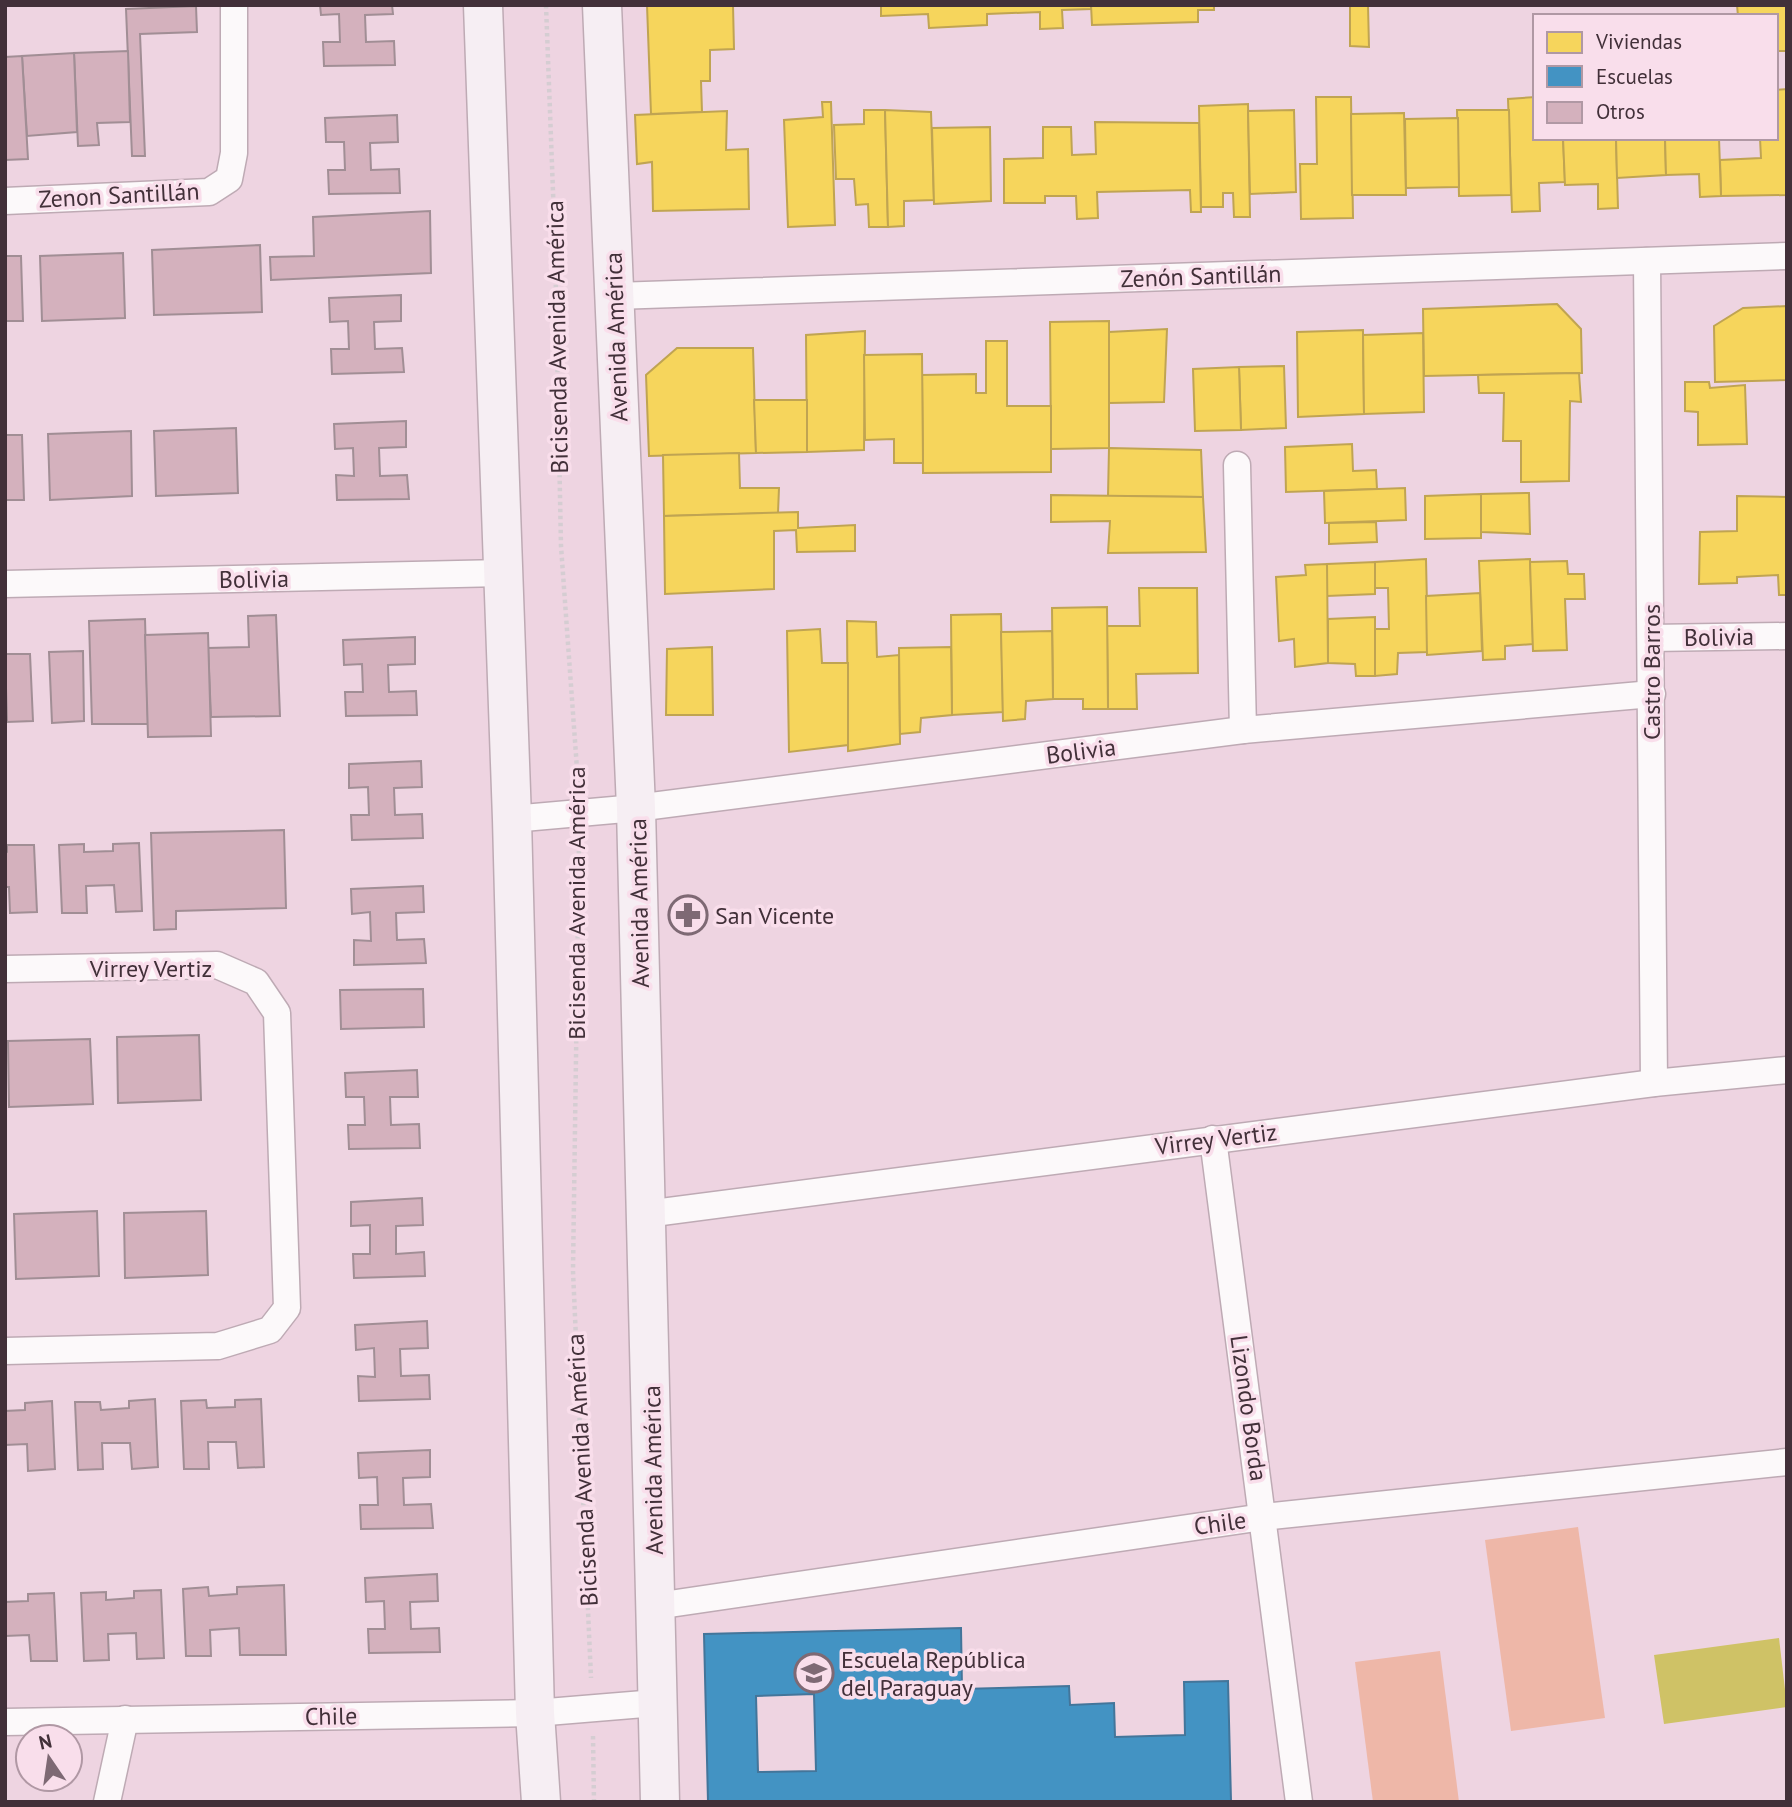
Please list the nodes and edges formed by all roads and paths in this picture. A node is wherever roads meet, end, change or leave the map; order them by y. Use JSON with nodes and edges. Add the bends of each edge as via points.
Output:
{"nodes":[{"id":1,"x":234,"y":5,"type":"edge"},
{"id":2,"x":483,"y":5,"type":"edge"},
{"id":3,"x":547,"y":5,"type":"edge"},
{"id":4,"x":603,"y":5,"type":"edge"},
{"id":5,"x":5,"y":201,"type":"edge"},
{"id":6,"x":1787,"y":257,"type":"edge"},
{"id":7,"x":1647,"y":261,"type":"junction"},
{"id":8,"x":615,"y":296,"type":"junction"},
{"id":9,"x":1237,"y":465,"type":"dead end"},
{"id":10,"x":503,"y":573,"type":"junction"},
{"id":11,"x":5,"y":584,"type":"edge"},
{"id":12,"x":1787,"y":636,"type":"edge"},
{"id":13,"x":1651,"y":638,"type":"junction"},
{"id":14,"x":1651,"y":694,"type":"junction"},
{"id":15,"x":1243,"y":730,"type":"junction"},
{"id":16,"x":636,"y":808,"type":"junction"},
{"id":17,"x":580,"y":813,"type":"junction"},
{"id":18,"x":512,"y":819,"type":"junction"},
{"id":19,"x":5,"y":969,"type":"edge"},
{"id":20,"x":1787,"y":1070,"type":"edge"},
{"id":21,"x":1654,"y":1083,"type":"junction"},
{"id":22,"x":1213,"y":1139,"type":"junction"},
{"id":23,"x":646,"y":1213,"type":"junction"},
{"id":24,"x":5,"y":1351,"type":"edge"},
{"id":25,"x":1787,"y":1462,"type":"edge"},
{"id":26,"x":1263,"y":1517,"type":"junction"},
{"id":27,"x":656,"y":1606,"type":"junction"},
{"id":28,"x":656,"y":1703,"type":"junction"},
{"id":29,"x":593,"y":1709,"type":"junction"},
{"id":30,"x":535,"y":1713,"type":"junction"},
{"id":31,"x":125,"y":1719,"type":"junction"},
{"id":32,"x":5,"y":1722,"type":"edge"},
{"id":33,"x":107,"y":1802,"type":"edge"},
{"id":34,"x":541,"y":1802,"type":"edge"},
{"id":35,"x":594,"y":1802,"type":"edge"},
{"id":36,"x":660,"y":1802,"type":"edge"},
{"id":37,"x":1299,"y":1802,"type":"edge"}],
"edges":[{"from":1,"to":5,"type":"street","name":"Zenon Santillán","via":[[234,153],[229,179],[209,192]]},
{"from":2,"to":10,"type":"main road"},
{"from":3,"to":17,"type":"path","name":"Bicisenda Avenida América","via":[[561,546]]},
{"from":4,"to":8,"type":"main road","name":"Avenida América"},
{"from":6,"to":7,"type":"street","name":"Zenón Santillán"},
{"from":7,"to":8,"type":"street","name":"Zenón Santillán"},
{"from":7,"to":13,"type":"street","name":"Castro Barros"},
{"from":8,"to":16,"type":"main road","name":"Avenida América"},
{"from":9,"to":15,"type":"street"},
{"from":10,"to":11,"type":"street","name":"Bolivia"},
{"from":10,"to":18,"type":"main road"},
{"from":12,"to":13,"type":"street","name":"Bolivia"},
{"from":13,"to":14,"type":"street","name":"Castro Barros"},
{"from":14,"to":15,"type":"street","name":"Bolivia"},
{"from":14,"to":21,"type":"street","name":"Castro Barros"},
{"from":15,"to":16,"type":"street","name":"Bolivia"},
{"from":16,"to":17,"type":"street","name":"Bolivia"},
{"from":16,"to":23,"type":"main road","name":"Avenida América"},
{"from":17,"to":18,"type":"street","name":"Bolivia"},
{"from":17,"to":29,"type":"path","name":"Bicisenda Avenida América","via":[[573,1271]]},
{"from":18,"to":30,"type":"main road"},
{"from":19,"to":24,"type":"street","name":"Virrey Vertiz","via":[[217,965],[256,982],[277,1013],[287,1308],[270,1330],[218,1346]]},
{"from":20,"to":21,"type":"street","name":"Virrey Vertiz"},
{"from":21,"to":22,"type":"street","name":"Virrey Vertiz"},
{"from":22,"to":23,"type":"street","name":"Virrey Vertiz"},
{"from":22,"to":26,"type":"street","name":"Lizondo Borda"},
{"from":23,"to":27,"type":"main road","name":"Avenida América"},
{"from":25,"to":26,"type":"street","name":"Chile"},
{"from":26,"to":27,"type":"street","name":"Chile"},
{"from":26,"to":37,"type":"street","name":"Lizondo Borda"},
{"from":27,"to":28,"type":"main road","name":"Avenida América"},
{"from":28,"to":29,"type":"street","name":"Chile"},
{"from":28,"to":36,"type":"main road","name":"Avenida América"},
{"from":29,"to":30,"type":"street","name":"Chile"},
{"from":29,"to":35,"type":"path","name":"Bicisenda Avenida América"},
{"from":30,"to":31,"type":"street","name":"Chile"},
{"from":30,"to":34,"type":"main road"},
{"from":31,"to":32,"type":"street","name":"Chile"},
{"from":31,"to":33,"type":"street"}]}
